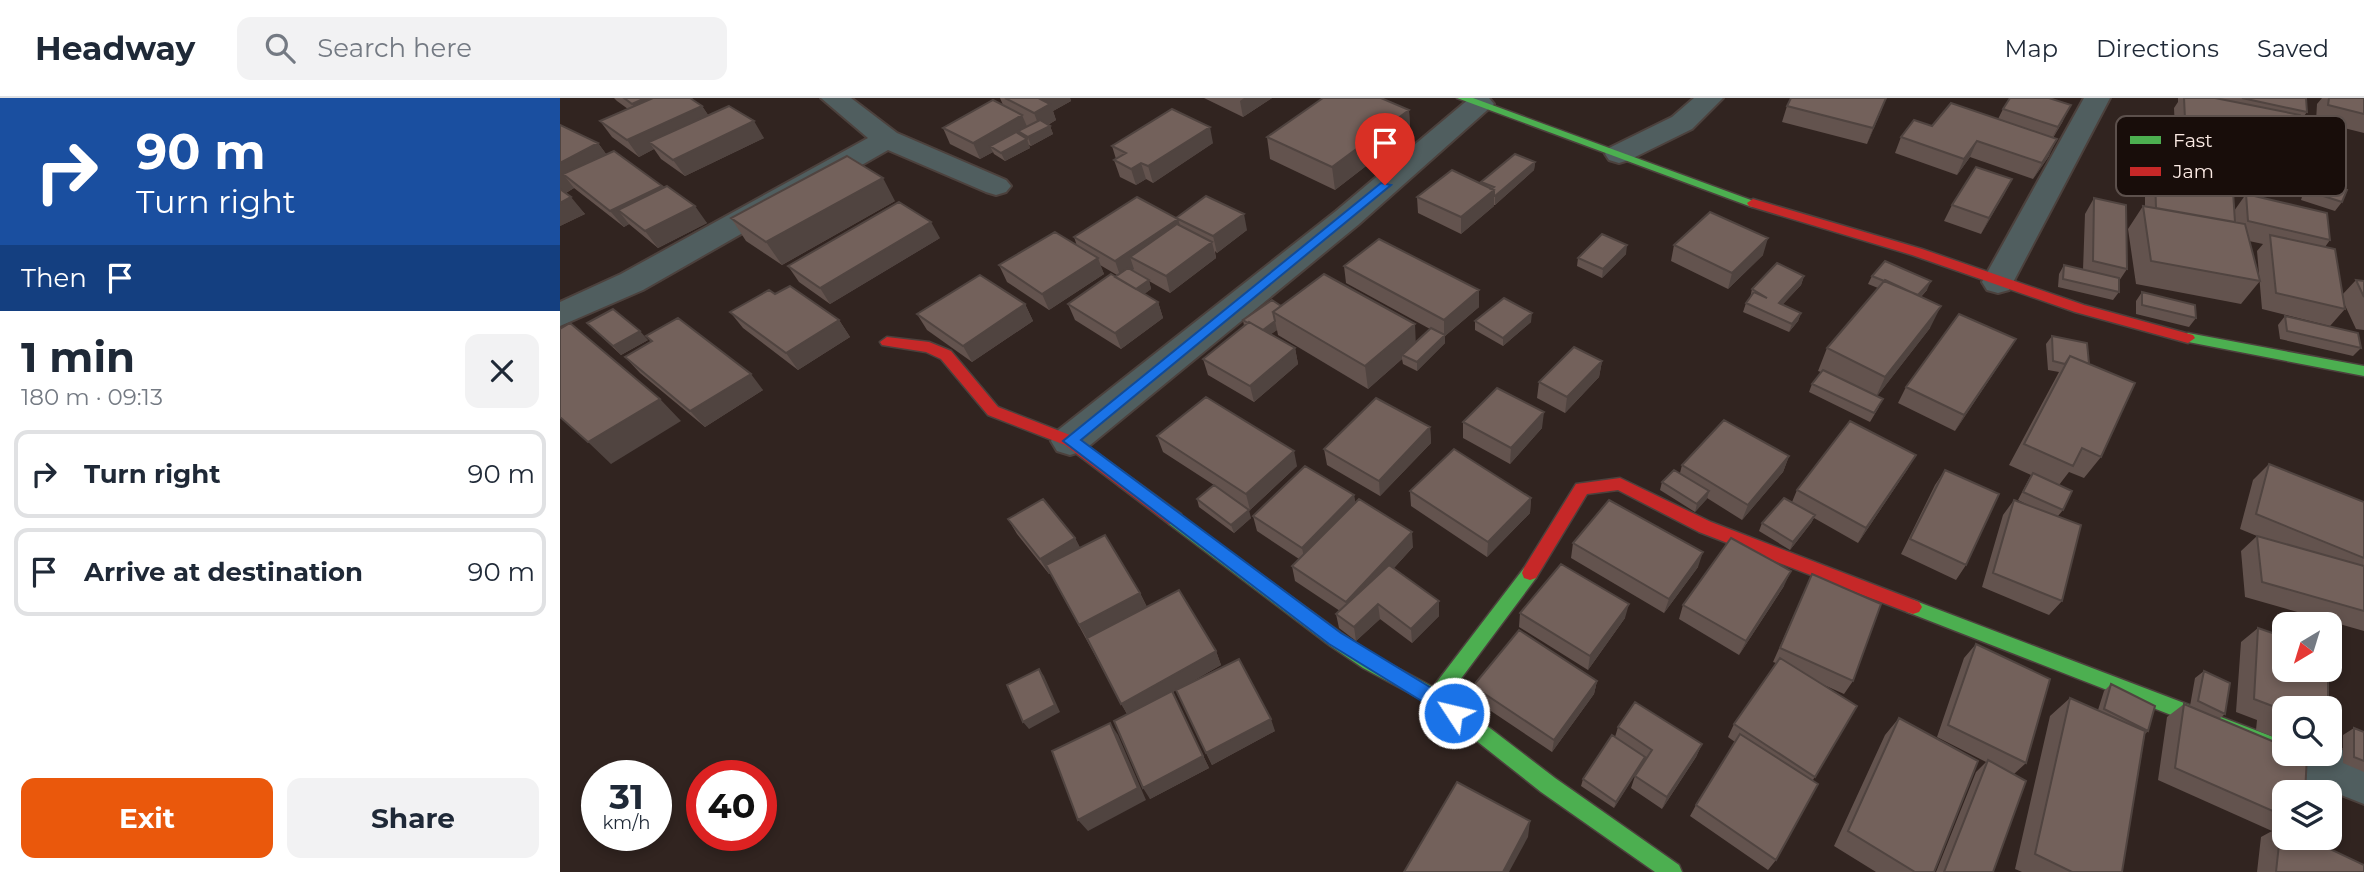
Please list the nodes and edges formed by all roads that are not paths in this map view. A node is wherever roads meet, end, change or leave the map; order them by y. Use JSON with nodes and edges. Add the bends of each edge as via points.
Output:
{"nodes":[{"id":1,"x":834,"y":98,"type":"edge"},
{"id":2,"x":1710,"y":98,"type":"edge"},
{"id":3,"x":2097,"y":98,"type":"edge"},
{"id":4,"x":1471,"y":101,"type":"edge"},
{"id":5,"x":887,"y":139,"type":"junction"},
{"id":6,"x":1619,"y":154,"type":"junction"},
{"id":7,"x":996,"y":186,"type":"dead end"},
{"id":8,"x":1998,"y":282,"type":"junction"},
{"id":9,"x":560,"y":315,"type":"edge"},
{"id":10,"x":887,"y":342,"type":"dead end"},
{"id":11,"x":2364,"y":371,"type":"edge"},
{"id":12,"x":1070,"y":441,"type":"junction"},
{"id":13,"x":1436,"y":698,"type":"junction"},
{"id":14,"x":2272,"y":745,"type":"edge"},
{"id":15,"x":2325,"y":766,"type":"edge"},
{"id":16,"x":2364,"y":781,"type":"edge"},
{"id":17,"x":1672,"y":872,"type":"edge"}],
"edges":[{"from":1,"to":5,"type":"street"},
{"from":2,"to":6,"type":"street","via":[[1682,123]]},
{"from":3,"to":8,"type":"street"},
{"from":4,"to":6,"type":"street"},
{"from":4,"to":12,"type":"street","via":[[1347,218]]},
{"from":5,"to":7,"type":"street"},
{"from":5,"to":9,"type":"street","via":[[632,282]]},
{"from":6,"to":8,"type":"street","via":[[1733,197],[1917,251]]},
{"from":8,"to":11,"type":"street","via":[[2193,340]]},
{"from":10,"to":12,"type":"street","via":[[929,347],[946,355],[993,411]]},
{"from":12,"to":13,"type":"street","via":[[1335,639]]},
{"from":13,"to":14,"type":"street","via":[[1527,577],[1582,488],[1620,484],[1705,527]]},
{"from":13,"to":17,"type":"street","via":[[1548,785]]},
{"from":15,"to":16,"type":"street"}]}
